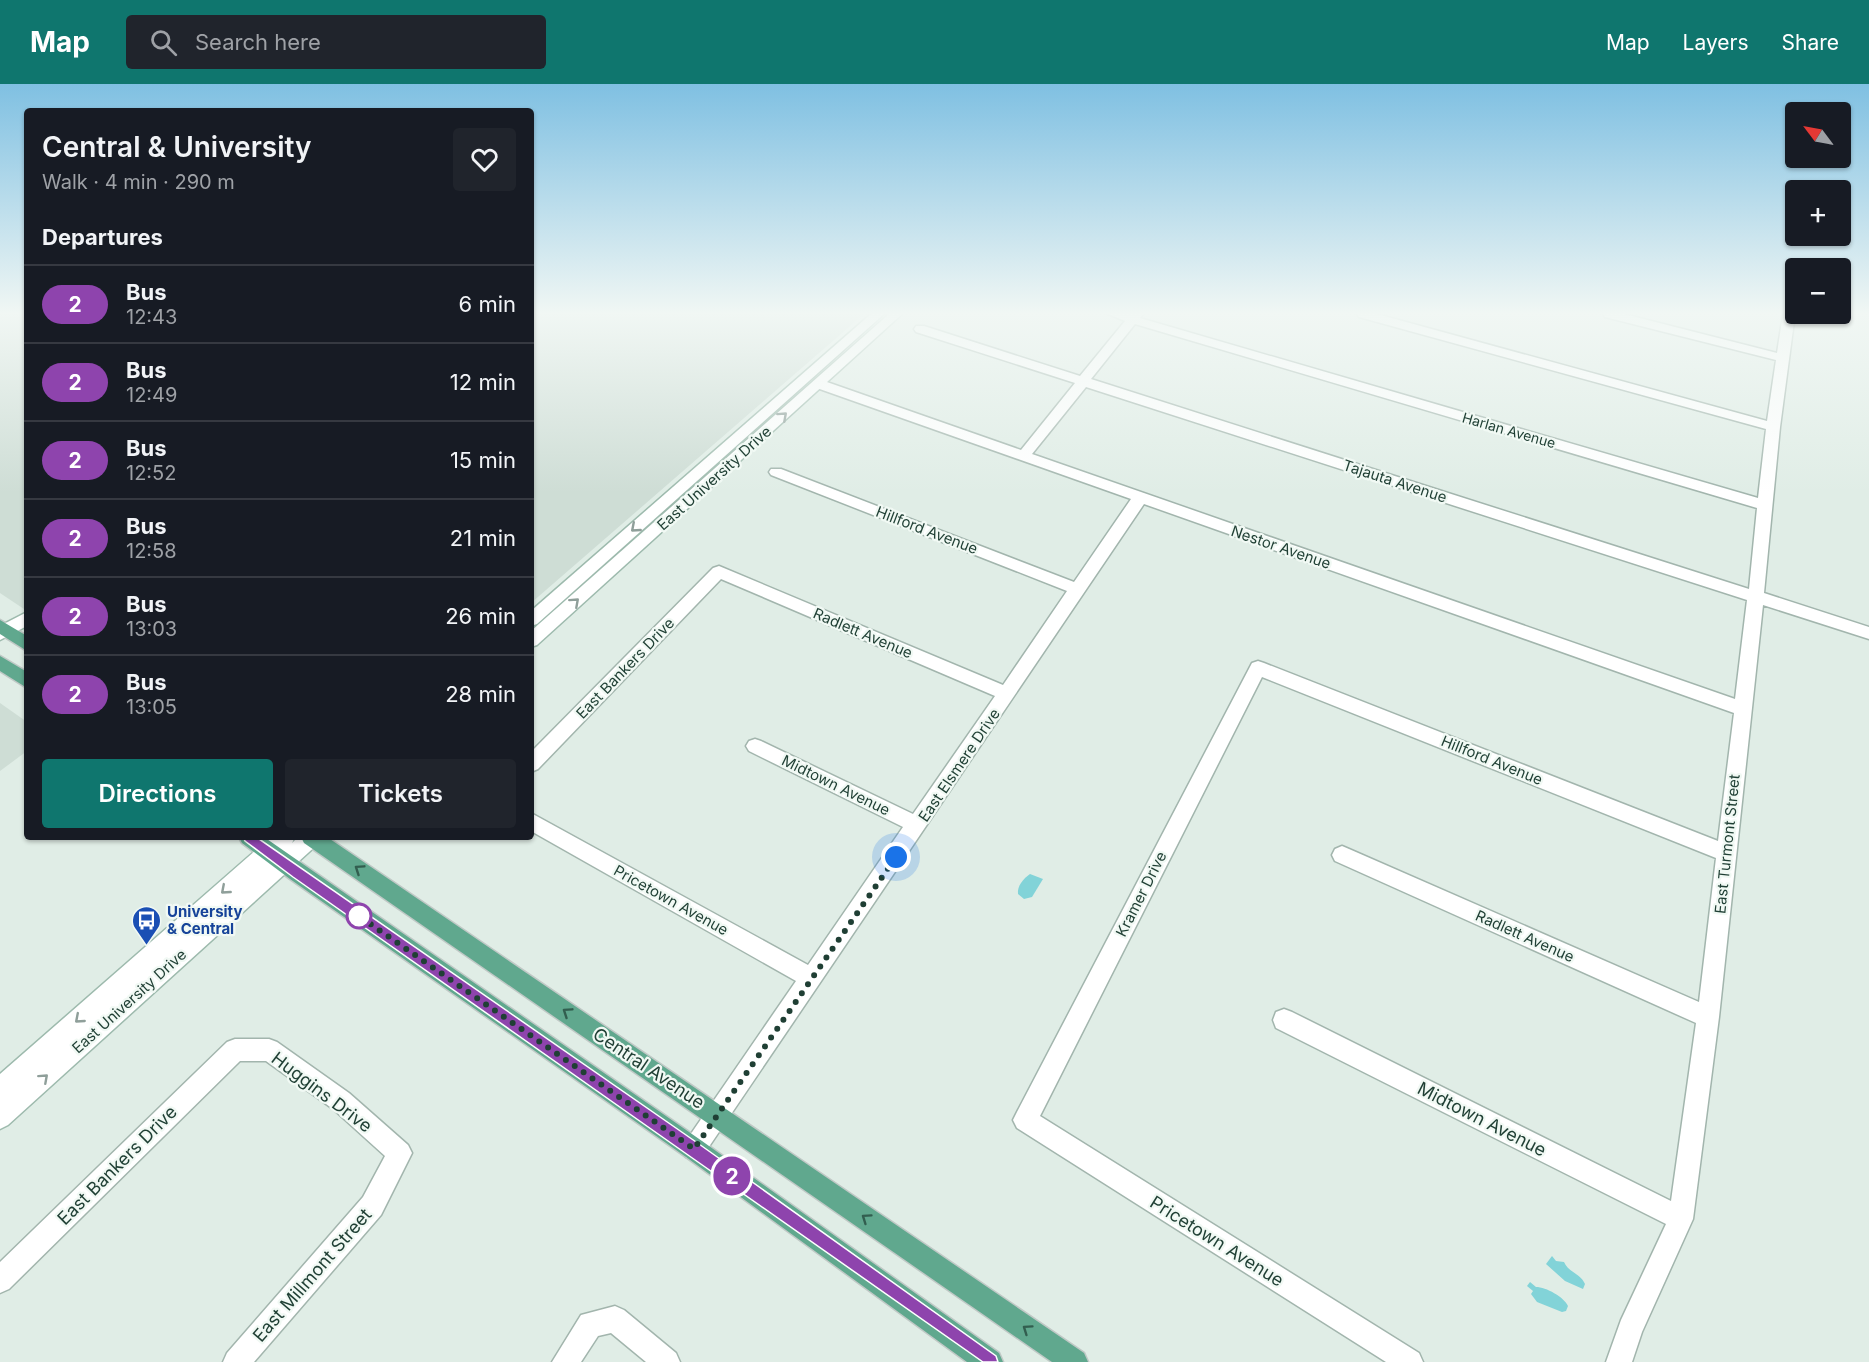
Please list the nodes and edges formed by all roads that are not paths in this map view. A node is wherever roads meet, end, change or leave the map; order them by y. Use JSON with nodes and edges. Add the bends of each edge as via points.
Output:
{"nodes":[{"id":1,"x":819,"y":374,"type":"edge"},
{"id":2,"x":821,"y":374,"type":"edge"},
{"id":3,"x":1058,"y":374,"type":"edge"},
{"id":4,"x":1091,"y":374,"type":"edge"},
{"id":5,"x":1325,"y":374,"type":"edge"},
{"id":6,"x":1579,"y":374,"type":"edge"},
{"id":7,"x":1782,"y":374,"type":"edge"},
{"id":8,"x":812,"y":381,"type":"junction"},
{"id":9,"x":1084,"y":382,"type":"junction"},
{"id":10,"x":1773,"y":427,"type":"junction"},
{"id":11,"x":1024,"y":456,"type":"junction"},
{"id":12,"x":776,"y":472,"type":"dead end"},
{"id":13,"x":1140,"y":498,"type":"junction"},
{"id":14,"x":1765,"y":505,"type":"junction"},
{"id":15,"x":719,"y":572,"type":"joint"},
{"id":16,"x":1077,"y":589,"type":"junction"},
{"id":17,"x":1756,"y":596,"type":"junction"},
{"id":18,"x":534,"y":617,"type":"edge"},
{"id":19,"x":24,"y":619,"type":"edge"},
{"id":20,"x":2,"y":630,"type":"edge"},
{"id":21,"x":1869,"y":633,"type":"edge"},
{"id":22,"x":534,"y":638,"type":"edge"},
{"id":23,"x":24,"y":643,"type":"edge"},
{"id":24,"x":0,"y":662,"type":"edge"},
{"id":25,"x":1258,"y":668,"type":"joint"},
{"id":26,"x":24,"y":679,"type":"edge"},
{"id":27,"x":1007,"y":694,"type":"junction"},
{"id":28,"x":1743,"y":709,"type":"junction"},
{"id":29,"x":755,"y":746,"type":"dead end"},
{"id":30,"x":534,"y":761,"type":"edge"},
{"id":31,"x":534,"y":822,"type":"edge"},
{"id":32,"x":917,"y":825,"type":"junction"},
{"id":33,"x":253,"y":840,"type":"edge"},
{"id":34,"x":284,"y":840,"type":"edge"},
{"id":35,"x":306,"y":840,"type":"edge"},
{"id":36,"x":315,"y":840,"type":"edge"},
{"id":37,"x":1726,"y":853,"type":"junction"},
{"id":38,"x":1342,"y":855,"type":"dead end"},
{"id":39,"x":276,"y":857,"type":"junction"},
{"id":40,"x":812,"y":979,"type":"junction"},
{"id":41,"x":1708,"y":1017,"type":"junction"},
{"id":42,"x":1284,"y":1020,"type":"dead end"},
{"id":43,"x":235,"y":1050,"type":"joint"},
{"id":44,"x":0,"y":1089,"type":"edge"},
{"id":45,"x":717,"y":1115,"type":"junction"},
{"id":46,"x":0,"y":1117,"type":"edge"},
{"id":47,"x":1025,"y":1120,"type":"joint"},
{"id":48,"x":694,"y":1149,"type":"junction"},
{"id":49,"x":400,"y":1153,"type":"joint"},
{"id":50,"x":1681,"y":1219,"type":"junction"},
{"id":51,"x":0,"y":1280,"type":"edge"},
{"id":52,"x":236,"y":1362,"type":"edge"},
{"id":53,"x":565,"y":1362,"type":"edge"},
{"id":54,"x":667,"y":1362,"type":"edge"},
{"id":55,"x":990,"y":1362,"type":"edge"},
{"id":56,"x":1075,"y":1362,"type":"edge"},
{"id":57,"x":1410,"y":1362,"type":"edge"},
{"id":58,"x":1620,"y":1362,"type":"edge"}],
"edges":[{"from":1,"to":8,"type":"street","name":"East University Drive"},
{"from":2,"to":8,"type":"street","name":"East University Drive"},
{"from":3,"to":9,"type":"street","name":"Tajauta Avenue"},
{"from":4,"to":9,"type":"street"},
{"from":5,"to":14,"type":"street","name":"Harlan Avenue"},
{"from":6,"to":10,"type":"street"},
{"from":7,"to":10,"type":"street","name":"East Turmont Street"},
{"from":8,"to":11,"type":"street","name":"Nestor Avenue"},
{"from":8,"to":18,"type":"street","name":"East University Drive","one_way":true},
{"from":22,"to":8,"type":"street","name":"East University Drive","one_way":true},
{"from":9,"to":11,"type":"street"},
{"from":9,"to":17,"type":"street","name":"Tajauta Avenue"},
{"from":10,"to":14,"type":"street","name":"East Turmont Street"},
{"from":11,"to":13,"type":"street","name":"Nestor Avenue"},
{"from":12,"to":16,"type":"street","name":"Hillford Avenue"},
{"from":13,"to":16,"type":"street","name":"East Elsmere Drive"},
{"from":13,"to":28,"type":"street","name":"Nestor Avenue"},
{"from":14,"to":17,"type":"street","name":"East Turmont Street"},
{"from":15,"to":27,"type":"street","name":"Radlett Avenue"},
{"from":15,"to":30,"type":"street","name":"East Bankers Drive"},
{"from":16,"to":27,"type":"street","name":"East Elsmere Drive"},
{"from":17,"to":21,"type":"street","name":"Tajauta Avenue"},
{"from":17,"to":28,"type":"street","name":"East Turmont Street"},
{"from":19,"to":20,"type":"street"},
{"from":20,"to":23,"type":"main road"},
{"from":24,"to":26,"type":"main road"},
{"from":25,"to":37,"type":"street","name":"Hillford Avenue"},
{"from":25,"to":47,"type":"street","name":"Kramer Drive"},
{"from":27,"to":32,"type":"street","name":"East Elsmere Drive"},
{"from":28,"to":37,"type":"street","name":"East Turmont Street"},
{"from":29,"to":32,"type":"street","name":"Midtown Avenue"},
{"from":31,"to":40,"type":"street","name":"Pricetown Avenue"},
{"from":32,"to":40,"type":"street","name":"East Elsmere Drive"},
{"from":33,"to":39,"type":"main road"},
{"from":34,"to":39,"type":"street","name":"East University Drive"},
{"from":35,"to":39,"type":"street","name":"East University Drive"},
{"from":45,"to":36,"type":"main road","name":"Central Avenue","one_way":true},
{"from":37,"to":41,"type":"street","name":"East Turmont Street"},
{"from":38,"to":41,"type":"street","name":"Radlett Avenue"},
{"from":39,"to":44,"type":"street","name":"East University Drive","one_way":true},
{"from":46,"to":39,"type":"street","name":"East University Drive","one_way":true},
{"from":39,"to":48,"type":"main road"},
{"from":40,"to":45,"type":"street","name":"East Elsmere Drive"},
{"from":41,"to":50,"type":"street","name":"East Turmont Street"},
{"from":42,"to":50,"type":"street","name":"Midtown Avenue"},
{"from":43,"to":49,"type":"street","name":"Huggins Drive","via":[[269,1050],[341,1101]]},
{"from":43,"to":51,"type":"street","name":"East Bankers Drive"},
{"from":45,"to":48,"type":"street","name":"East Elsmere Drive"},
{"from":56,"to":45,"type":"main road","name":"Central Avenue","one_way":true},
{"from":47,"to":57,"type":"street","name":"Pricetown Avenue"},
{"from":48,"to":55,"type":"main road"},
{"from":49,"to":52,"type":"street","name":"East Millmont Street","via":[[372,1206]]},
{"from":50,"to":58,"type":"street","name":"East Turmont Street","via":[[1629,1329]]},
{"from":53,"to":54,"type":"street","via":[[590,1324],[615,1319]]}]}
